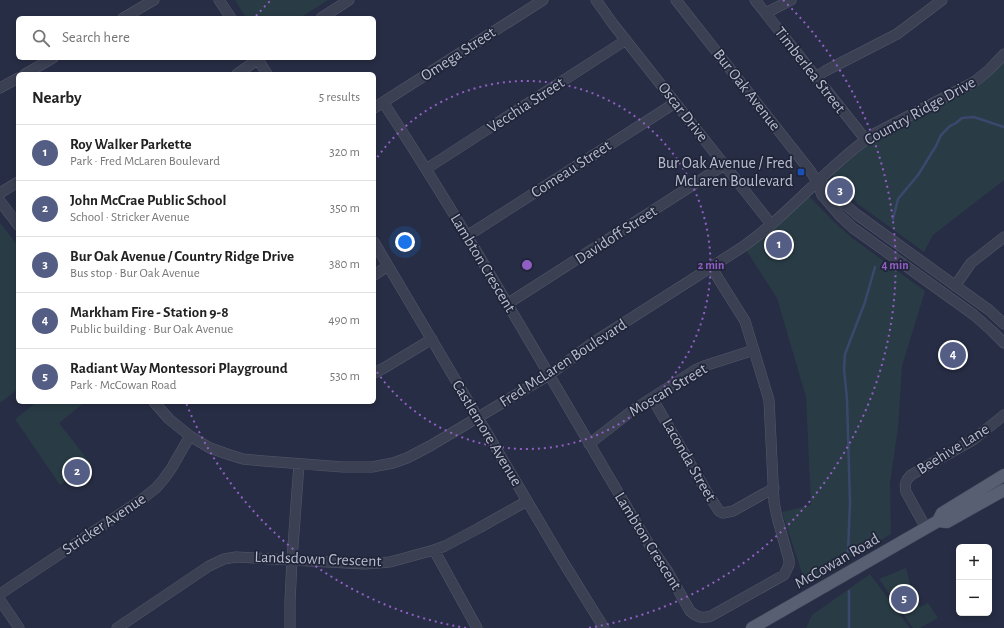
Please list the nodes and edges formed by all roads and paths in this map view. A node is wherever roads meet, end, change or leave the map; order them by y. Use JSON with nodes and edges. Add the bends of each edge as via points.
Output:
{"nodes":[{"id":1,"x":154,"y":0,"type":"edge"},
{"id":2,"x":219,"y":0,"type":"edge"},
{"id":3,"x":349,"y":0,"type":"edge"},
{"id":4,"x":543,"y":0,"type":"edge"},
{"id":5,"x":596,"y":0,"type":"edge"},
{"id":6,"x":676,"y":0,"type":"edge"},
{"id":7,"x":755,"y":0,"type":"edge"},
{"id":8,"x":791,"y":0,"type":"edge"},
{"id":9,"x":942,"y":0,"type":"edge"},
{"id":10,"x":766,"y":13,"type":"junction"},
{"id":11,"x":126,"y":16,"type":"edge"},
{"id":12,"x":230,"y":16,"type":"edge"},
{"id":13,"x":324,"y":16,"type":"edge"},
{"id":14,"x":626,"y":40,"type":"junction"},
{"id":15,"x":1004,"y":54,"type":"edge"},
{"id":16,"x":50,"y":60,"type":"edge"},
{"id":17,"x":257,"y":60,"type":"edge"},
{"id":18,"x":259,"y":60,"type":"edge"},
{"id":19,"x":28,"y":72,"type":"edge"},
{"id":20,"x":240,"y":72,"type":"edge"},
{"id":21,"x":266,"y":72,"type":"edge"},
{"id":22,"x":816,"y":77,"type":"junction"},
{"id":23,"x":16,"y":79,"type":"edge"},
{"id":24,"x":0,"y":88,"type":"edge"},
{"id":25,"x":383,"y":102,"type":"junction"},
{"id":26,"x":675,"y":103,"type":"junction"},
{"id":27,"x":376,"y":107,"type":"edge"},
{"id":28,"x":866,"y":140,"type":"junction"},
{"id":29,"x":724,"y":165,"type":"junction"},
{"id":30,"x":426,"y":169,"type":"junction"},
{"id":31,"x":817,"y":182,"type":"junction"},
{"id":32,"x":16,"y":183,"type":"edge"},
{"id":33,"x":0,"y":193,"type":"edge"},
{"id":34,"x":0,"y":201,"type":"edge"},
{"id":35,"x":16,"y":222,"type":"edge"},
{"id":36,"x":771,"y":224,"type":"junction"},
{"id":37,"x":467,"y":236,"type":"junction"},
{"id":38,"x":1004,"y":238,"type":"edge"},
{"id":39,"x":376,"y":245,"type":"edge"},
{"id":40,"x":388,"y":266,"type":"junction"},
{"id":41,"x":711,"y":267,"type":"junction"},
{"id":42,"x":376,"y":274,"type":"edge"},
{"id":43,"x":955,"y":286,"type":"junction"},
{"id":44,"x":507,"y":304,"type":"junction"},
{"id":45,"x":1004,"y":324,"type":"edge"},
{"id":46,"x":432,"y":339,"type":"junction"},
{"id":47,"x":1004,"y":344,"type":"edge"},
{"id":48,"x":754,"y":350,"type":"junction"},
{"id":49,"x":376,"y":372,"type":"edge"},
{"id":50,"x":549,"y":375,"type":"junction"},
{"id":51,"x":652,"y":398,"type":"junction"},
{"id":52,"x":156,"y":404,"type":"edge"},
{"id":53,"x":1004,"y":415,"type":"edge"},
{"id":54,"x":478,"y":417,"type":"junction"},
{"id":55,"x":190,"y":436,"type":"junction"},
{"id":56,"x":589,"y":444,"type":"junction"},
{"id":57,"x":299,"y":464,"type":"junction"},
{"id":58,"x":1004,"y":475,"type":"edge"},
{"id":59,"x":774,"y":488,"type":"junction"},
{"id":60,"x":1004,"y":490,"type":"edge"},
{"id":61,"x":527,"y":500,"type":"junction"},
{"id":62,"x":938,"y":521,"type":"junction"},
{"id":63,"x":926,"y":528,"type":"junction"},
{"id":64,"x":434,"y":550,"type":"junction"},
{"id":65,"x":292,"y":560,"type":"junction"},
{"id":66,"x":0,"y":594,"type":"edge"},
{"id":67,"x":0,"y":600,"type":"edge"},
{"id":68,"x":602,"y":627,"type":"edge"},
{"id":69,"x":19,"y":628,"type":"edge"},
{"id":70,"x":117,"y":628,"type":"edge"},
{"id":71,"x":290,"y":628,"type":"edge"},
{"id":72,"x":477,"y":628,"type":"edge"},
{"id":73,"x":752,"y":628,"type":"edge"}],
"edges":[{"from":1,"to":11,"type":"street"},
{"from":2,"to":12,"type":"street"},
{"from":3,"to":13,"type":"street"},
{"from":4,"to":25,"type":"street","name":"Omega Street"},
{"from":5,"to":14,"type":"street","name":"Oscar Drive"},
{"from":6,"to":31,"type":"street","name":"Bur Oak Avenue"},
{"from":7,"to":10,"type":"street","name":"Timberlea Street"},
{"from":8,"to":10,"type":"street"},
{"from":9,"to":22,"type":"street","via":[[897,34]]},
{"from":10,"to":22,"type":"street","name":"Timberlea Street"},
{"from":14,"to":26,"type":"street","name":"Oscar Drive"},
{"from":14,"to":30,"type":"street","name":"Vecchia Street"},
{"from":15,"to":28,"type":"street","name":"Country Ridge Drive","via":[[974,82]]},
{"from":16,"to":19,"type":"street"},
{"from":17,"to":20,"type":"street"},
{"from":18,"to":21,"type":"street"},
{"from":22,"to":28,"type":"street","name":"Timberlea Street"},
{"from":23,"to":24,"type":"street"},
{"from":25,"to":27,"type":"street","name":"Omega Street"},
{"from":25,"to":30,"type":"street","name":"Lambton Crescent"},
{"from":26,"to":29,"type":"street","name":"Oscar Drive"},
{"from":26,"to":37,"type":"street","name":"Comeau Street"},
{"from":28,"to":31,"type":"street","name":"Country Ridge Drive"},
{"from":29,"to":36,"type":"street","name":"Oscar Drive"},
{"from":29,"to":44,"type":"street","name":"Davidoff Street"},
{"from":30,"to":37,"type":"street","name":"Lambton Crescent"},
{"from":31,"to":36,"type":"street","name":"Fred McLaren Boulevard"},
{"from":31,"to":43,"type":"street","name":"Bur Oak Avenue","via":[[829,188],[856,214]]},
{"from":31,"to":47,"type":"street","name":"Bur Oak Avenue","via":[[822,195],[846,222],[974,315]]},
{"from":32,"to":33,"type":"street"},
{"from":34,"to":35,"type":"street"},
{"from":36,"to":41,"type":"street","name":"Fred McLaren Boulevard","via":[[751,241]]},
{"from":37,"to":44,"type":"street","name":"Lambton Crescent"},
{"from":38,"to":43,"type":"street","via":[[971,263]]},
{"from":39,"to":40,"type":"street","name":"Castlemore Avenue"},
{"from":40,"to":42,"type":"street"},
{"from":40,"to":46,"type":"street","name":"Castlemore Avenue"},
{"from":41,"to":48,"type":"street","name":"Lambton Crescent","via":[[743,316]]},
{"from":41,"to":50,"type":"street","name":"Fred McLaren Boulevard","via":[[594,342]]},
{"from":43,"to":45,"type":"street","name":"Bur Oak Avenue"},
{"from":44,"to":50,"type":"street","name":"Lambton Crescent"},
{"from":46,"to":49,"type":"street"},
{"from":46,"to":54,"type":"street","name":"Castlemore Avenue"},
{"from":48,"to":51,"type":"street","name":"Moscan Street","via":[[695,370]]},
{"from":48,"to":59,"type":"street","name":"Lambton Crescent","via":[[769,400]]},
{"from":50,"to":54,"type":"street","name":"Fred McLaren Boulevard"},
{"from":50,"to":56,"type":"street","name":"Lambton Crescent"},
{"from":51,"to":56,"type":"street","name":"Moscan Street"},
{"from":51,"to":59,"type":"street","name":"Laconda Street","via":[[719,511],[733,511]]},
{"from":52,"to":55,"type":"street","name":"Fred McLaren Boulevard"},
{"from":53,"to":63,"type":"street","name":"Beehive Lane","via":[[973,440],[908,478],[906,492]]},
{"from":54,"to":57,"type":"street","name":"Fred McLaren Boulevard","via":[[415,454],[393,463],[359,468]]},
{"from":54,"to":61,"type":"street","name":"Castlemore Avenue"},
{"from":55,"to":57,"type":"street","name":"Fred McLaren Boulevard","via":[[210,448],[236,457]]},
{"from":55,"to":66,"type":"street","name":"Stricker Avenue","via":[[171,469],[156,488]]},
{"from":56,"to":59,"type":"street","name":"Lambton Crescent","via":[[690,611],[700,617],[711,616],[787,571],[790,560],[777,517]]},
{"from":57,"to":65,"type":"street"},
{"from":58,"to":62,"type":"main road","name":"McCowan Road","via":[[942,513]]},
{"from":60,"to":62,"type":"main road","name":"McCowan Road","via":[[947,522]]},
{"from":61,"to":64,"type":"street","name":"Landsdown Crescent","via":[[461,538]]},
{"from":61,"to":68,"type":"street","name":"Castlemore Avenue"},
{"from":62,"to":63,"type":"main road","name":"McCowan Road"},
{"from":63,"to":73,"type":"main road","name":"McCowan Road"},
{"from":64,"to":65,"type":"street","name":"Landsdown Crescent","via":[[390,562],[365,564]]},
{"from":64,"to":72,"type":"street"},
{"from":65,"to":70,"type":"street","name":"Landsdown Crescent","via":[[236,557],[224,559],[209,566]]},
{"from":65,"to":71,"type":"street"},
{"from":67,"to":69,"type":"street"}]}
